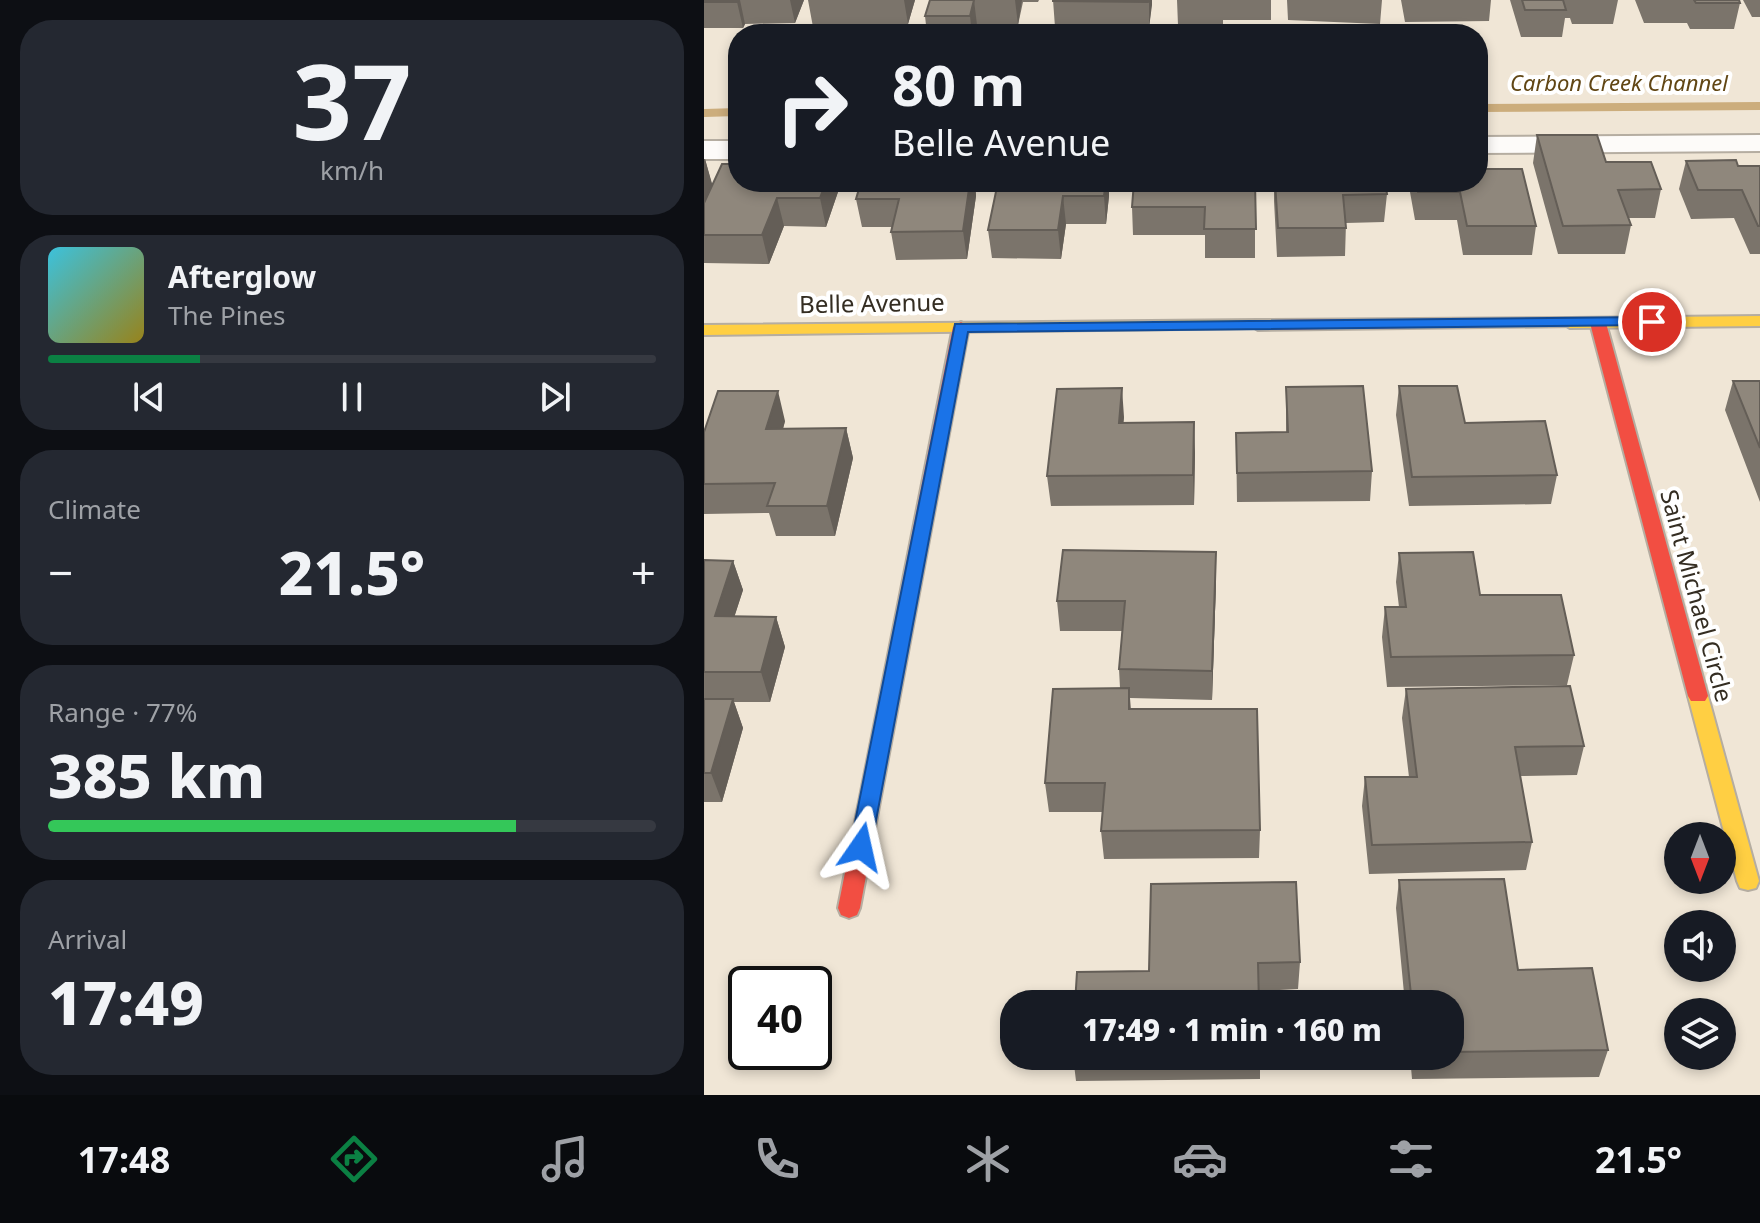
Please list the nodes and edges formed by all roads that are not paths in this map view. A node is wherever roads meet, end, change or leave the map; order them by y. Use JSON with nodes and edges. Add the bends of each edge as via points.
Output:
{"nodes":[{"id":1,"x":1760,"y":143,"type":"edge"},
{"id":2,"x":1488,"y":145,"type":"edge"},
{"id":3,"x":704,"y":150,"type":"edge"},
{"id":4,"x":728,"y":150,"type":"edge"},
{"id":5,"x":1760,"y":321,"type":"edge"},
{"id":6,"x":1598,"y":323,"type":"junction"},
{"id":7,"x":961,"y":327,"type":"junction"},
{"id":8,"x":704,"y":330,"type":"edge"},
{"id":9,"x":1748,"y":881,"type":"dead end"},
{"id":10,"x":849,"y":908,"type":"dead end"}],
"edges":[{"from":1,"to":2,"type":"lane"},
{"from":3,"to":4,"type":"lane"},
{"from":5,"to":6,"type":"street","name":"Belle Avenue"},
{"from":6,"to":7,"type":"street","name":"Belle Avenue"},
{"from":6,"to":9,"type":"street","name":"Saint Michael Circle"},
{"from":7,"to":8,"type":"street","name":"Belle Avenue"},
{"from":7,"to":10,"type":"street"}]}
